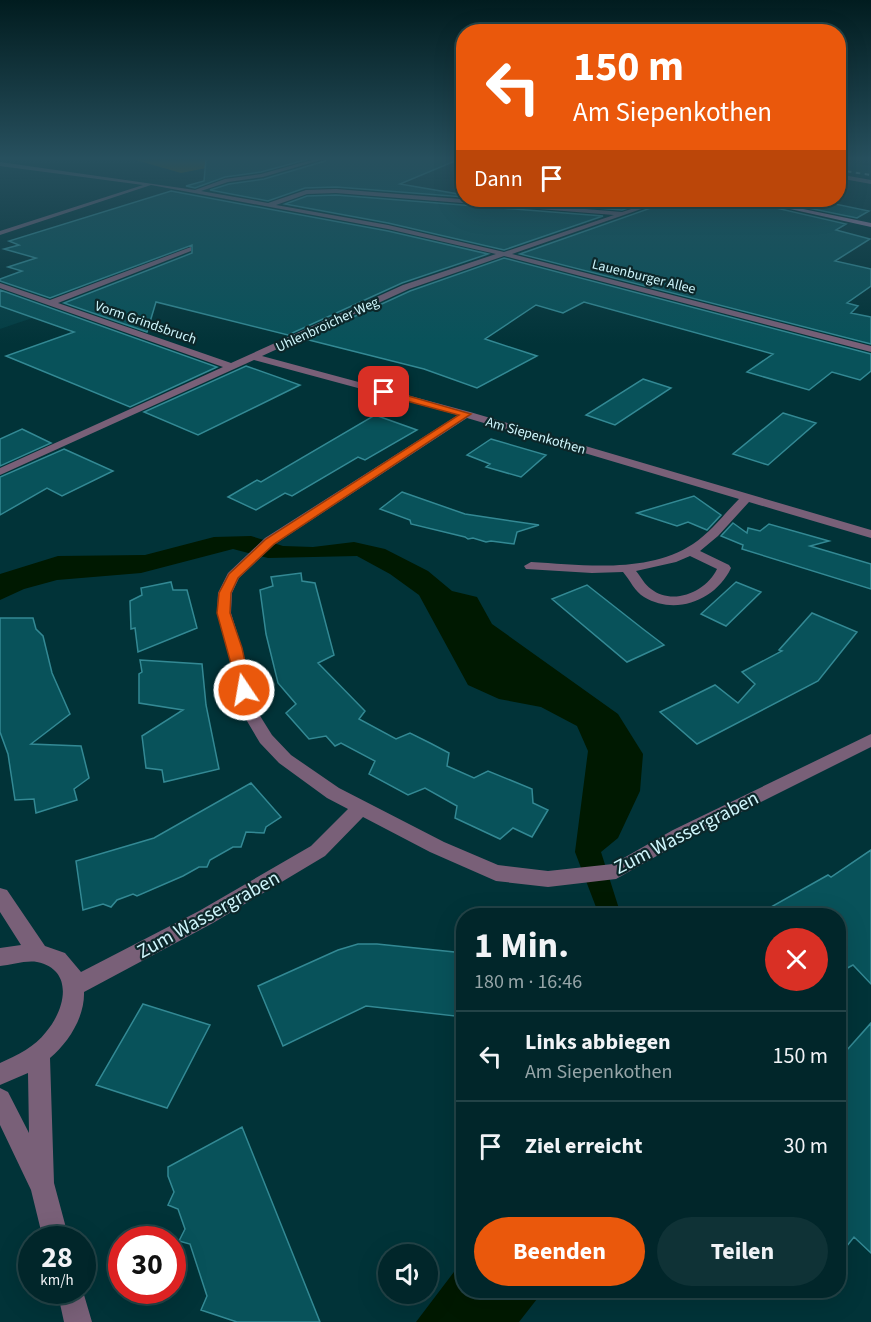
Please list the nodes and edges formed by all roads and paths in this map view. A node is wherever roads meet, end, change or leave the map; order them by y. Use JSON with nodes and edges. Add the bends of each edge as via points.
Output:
{"nodes":[{"id":1,"x":38,"y":221,"type":"edge"},
{"id":2,"x":354,"y":221,"type":"edge"},
{"id":3,"x":601,"y":221,"type":"edge"},
{"id":4,"x":851,"y":221,"type":"edge"},
{"id":5,"x":871,"y":225,"type":"edge"},
{"id":6,"x":0,"y":233,"type":"edge"},
{"id":7,"x":188,"y":249,"type":"dead end"},
{"id":8,"x":504,"y":254,"type":"junction"},
{"id":9,"x":0,"y":285,"type":"edge"},
{"id":10,"x":50,"y":303,"type":"junction"},
{"id":11,"x":871,"y":349,"type":"edge"},
{"id":12,"x":255,"y":357,"type":"junction"},
{"id":13,"x":232,"y":367,"type":"junction"},
{"id":14,"x":466,"y":414,"type":"junction"},
{"id":15,"x":0,"y":472,"type":"edge"},
{"id":16,"x":747,"y":497,"type":"junction"},
{"id":17,"x":871,"y":534,"type":"edge"},
{"id":18,"x":691,"y":551,"type":"junction"},
{"id":19,"x":531,"y":566,"type":"dead end"},
{"id":20,"x":628,"y":569,"type":"junction"},
{"id":21,"x":871,"y":740,"type":"edge"},
{"id":22,"x":360,"y":808,"type":"junction"},
{"id":23,"x":0,"y":896,"type":"edge"},
{"id":24,"x":37,"y":952,"type":"junction"},
{"id":25,"x":0,"y":957,"type":"edge"},
{"id":26,"x":75,"y":986,"type":"junction"},
{"id":27,"x":39,"y":1056,"type":"junction"},
{"id":28,"x":0,"y":1074,"type":"edge"},
{"id":29,"x":0,"y":1100,"type":"edge"},
{"id":30,"x":43,"y":1187,"type":"junction"},
{"id":31,"x":53,"y":1226,"type":"edge"},
{"id":32,"x":74,"y":1304,"type":"edge"},
{"id":33,"x":78,"y":1322,"type":"edge"}],
"edges":[{"from":1,"to":6,"type":"street"},
{"from":2,"to":8,"type":"street","name":"Lauenburger Allee"},
{"from":3,"to":8,"type":"street","name":"Uhlenbroicher Weg"},
{"from":4,"to":5,"type":"main road"},
{"from":7,"to":10,"type":"street","name":"Vorm Grindsbruch"},
{"from":8,"to":11,"type":"street","name":"Lauenburger Allee"},
{"from":8,"to":12,"type":"street","name":"Uhlenbroicher Weg","via":[[406,287]]},
{"from":9,"to":10,"type":"street","name":"Vorm Grindsbruch"},
{"from":10,"to":13,"type":"street","name":"Vorm Grindsbruch"},
{"from":12,"to":13,"type":"street","name":"Uhlenbroicher Weg"},
{"from":12,"to":14,"type":"street","name":"Am Siepenkothen"},
{"from":13,"to":15,"type":"street","name":"Uhlenbroicher Weg"},
{"from":14,"to":16,"type":"street","name":"Am Siepenkothen"},
{"from":14,"to":22,"type":"street","name":"Zum Wassergraben","via":[[270,541],[233,576],[225,593],[224,613],[249,711],[266,739],[285,759]]},
{"from":16,"to":17,"type":"street","name":"Am Siepenkothen"},
{"from":16,"to":18,"type":"street"},
{"from":18,"to":20,"type":"street"},
{"from":18,"to":20,"type":"street","via":[[724,568],[720,579],[689,599],[666,601],[647,592]]},
{"from":19,"to":20,"type":"street"},
{"from":21,"to":22,"type":"street","name":"Zum Wassergraben","via":[[679,835],[616,871],[569,878],[496,873]]},
{"from":22,"to":26,"type":"street","name":"Zum Wassergraben","via":[[318,851],[206,917]]},
{"from":23,"to":24,"type":"street"},
{"from":24,"to":25,"type":"street"},
{"from":24,"to":26,"type":"street","via":[[55,957],[68,969]]},
{"from":26,"to":27,"type":"street","via":[[68,1022]]},
{"from":27,"to":28,"type":"street"},
{"from":27,"to":30,"type":"street"},
{"from":29,"to":30,"type":"street"},
{"from":30,"to":31,"type":"street"},
{"from":32,"to":33,"type":"street"}]}
